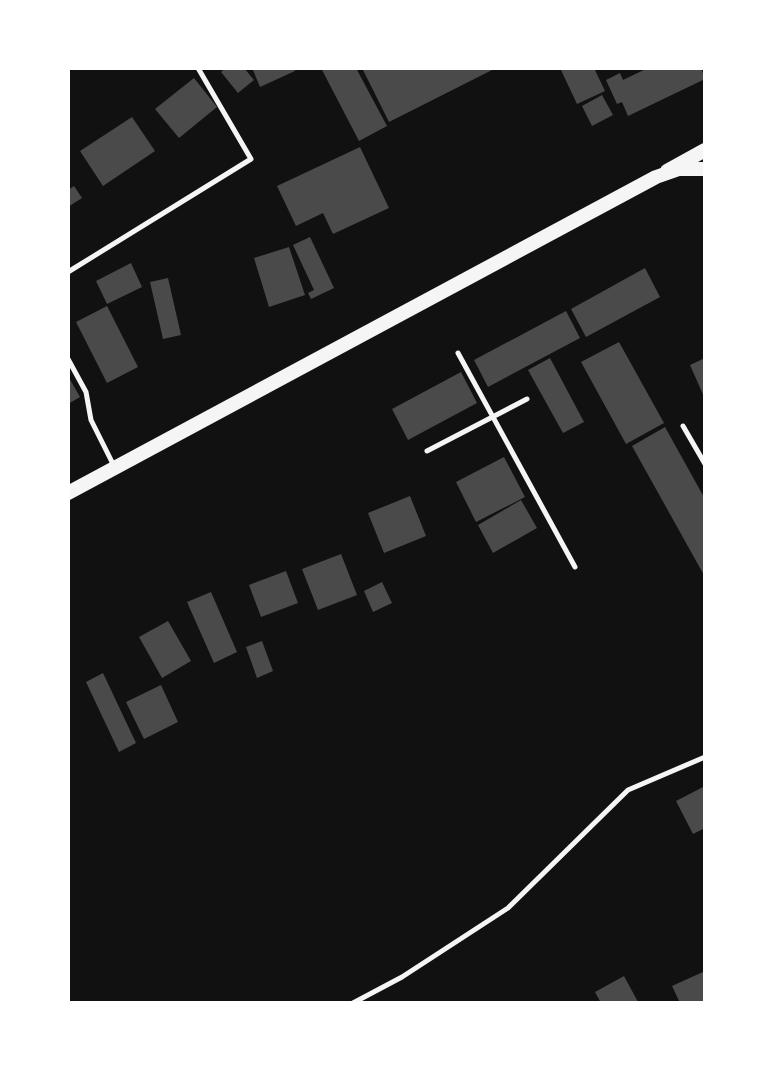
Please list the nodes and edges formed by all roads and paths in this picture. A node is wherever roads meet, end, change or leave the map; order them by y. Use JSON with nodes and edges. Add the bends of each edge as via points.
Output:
{"nodes":[{"id":1,"x":198,"y":68,"type":"edge"},
{"id":2,"x":705,"y":150,"type":"edge"},
{"id":3,"x":705,"y":169,"type":"edge"},
{"id":4,"x":656,"y":177,"type":"junction"},
{"id":5,"x":68,"y":272,"type":"edge"},
{"id":6,"x":458,"y":353,"type":"dead end"},
{"id":7,"x":68,"y":359,"type":"edge"},
{"id":8,"x":527,"y":399,"type":"dead end"},
{"id":9,"x":683,"y":426,"type":"dead end"},
{"id":10,"x":427,"y":451,"type":"dead end"},
{"id":11,"x":705,"y":464,"type":"edge"},
{"id":12,"x":114,"y":467,"type":"junction"},
{"id":13,"x":68,"y":493,"type":"edge"},
{"id":14,"x":575,"y":567,"type":"dead end"},
{"id":15,"x":705,"y":757,"type":"edge"},
{"id":16,"x":353,"y":1003,"type":"edge"}],
"edges":[{"from":1,"to":5,"type":"lane","via":[[251,159]]},
{"from":2,"to":4,"type":"main road"},
{"from":3,"to":4,"type":"main road","via":[[679,169]]},
{"from":4,"to":12,"type":"main road"},
{"from":6,"to":14,"type":"lane"},
{"from":7,"to":12,"type":"lane"},
{"from":8,"to":10,"type":"lane"},
{"from":9,"to":11,"type":"lane"},
{"from":12,"to":13,"type":"main road"},
{"from":15,"to":16,"type":"lane","via":[[628,790],[508,908]]}]}
